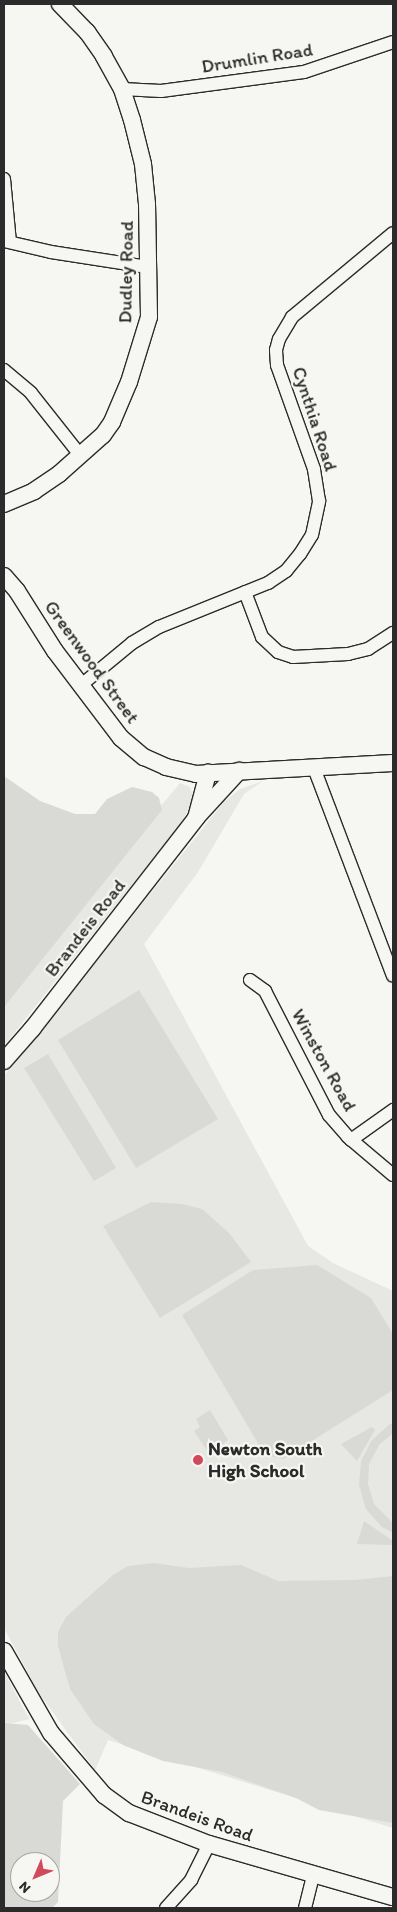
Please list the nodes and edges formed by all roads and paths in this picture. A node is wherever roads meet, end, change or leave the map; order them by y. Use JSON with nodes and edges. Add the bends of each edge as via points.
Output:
{"nodes":[{"id":1,"x":60,"y":4,"type":"edge"},
{"id":2,"x":393,"y":42,"type":"edge"},
{"id":3,"x":122,"y":89,"type":"junction"},
{"id":4,"x":4,"y":180,"type":"edge"},
{"id":5,"x":393,"y":233,"type":"edge"},
{"id":6,"x":7,"y":242,"type":"edge"},
{"id":7,"x":148,"y":267,"type":"junction"},
{"id":8,"x":4,"y":370,"type":"edge"},
{"id":9,"x":81,"y":456,"type":"junction"},
{"id":10,"x":4,"y":504,"type":"edge"},
{"id":11,"x":4,"y":576,"type":"edge"},
{"id":12,"x":245,"y":592,"type":"junction"},
{"id":13,"x":393,"y":633,"type":"edge"},
{"id":14,"x":80,"y":686,"type":"junction"},
{"id":15,"x":393,"y":763,"type":"edge"},
{"id":16,"x":314,"y":768,"type":"junction"},
{"id":17,"x":239,"y":771,"type":"junction"},
{"id":18,"x":208,"y":773,"type":"junction"},
{"id":19,"x":196,"y":818,"type":"junction"},
{"id":20,"x":393,"y":976,"type":"edge"},
{"id":21,"x":250,"y":980,"type":"dead end"},
{"id":22,"x":4,"y":1061,"type":"edge"},
{"id":23,"x":393,"y":1110,"type":"edge"},
{"id":24,"x":351,"y":1140,"type":"junction"},
{"id":25,"x":393,"y":1175,"type":"edge"},
{"id":26,"x":4,"y":1651,"type":"edge"},
{"id":27,"x":208,"y":1844,"type":"junction"},
{"id":28,"x":313,"y":1875,"type":"junction"},
{"id":29,"x":393,"y":1898,"type":"edge"},
{"id":30,"x":166,"y":1908,"type":"edge"},
{"id":31,"x":305,"y":1908,"type":"edge"}],
"edges":[{"from":1,"to":3,"type":"street","name":"Dudley Road","via":[[87,32]]},
{"from":2,"to":3,"type":"street","name":"Drumlin Road","via":[[304,72],[161,91]]},
{"from":3,"to":7,"type":"street","name":"Dudley Road","via":[[143,164]]},
{"from":4,"to":6,"type":"street"},
{"from":5,"to":12,"type":"street","name":"Cynthia Road","via":[[284,327],[276,350],[277,366],[314,469],[318,517],[312,536],[286,571]]},
{"from":6,"to":7,"type":"street"},
{"from":7,"to":9,"type":"street","name":"Dudley Road","via":[[149,317],[129,382],[112,422]]},
{"from":8,"to":9,"type":"street","via":[[31,393]]},
{"from":9,"to":10,"type":"street","name":"Dudley Road","via":[[34,490]]},
{"from":11,"to":14,"type":"street","name":"Greenwood Street","via":[[18,591]]},
{"from":12,"to":13,"type":"street","via":[[262,637],[278,652],[293,657],[348,654],[368,649]]},
{"from":12,"to":14,"type":"street","name":"Cynthia Road","via":[[159,626],[132,643]]},
{"from":14,"to":18,"type":"street","name":"Greenwood Street","via":[[121,738],[144,757],[185,773]]},
{"from":15,"to":16,"type":"street","name":"Greenwood Street"},
{"from":16,"to":17,"type":"street","name":"Greenwood Street"},
{"from":16,"to":20,"type":"street"},
{"from":17,"to":18,"type":"street","name":"Greenwood Street"},
{"from":17,"to":19,"type":"street","name":"Brandeis Road"},
{"from":18,"to":19,"type":"street","name":"Brandeis Road"},
{"from":19,"to":22,"type":"street","name":"Brandeis Road"},
{"from":21,"to":24,"type":"street","name":"Winston Road","via":[[265,991],[329,1115]]},
{"from":23,"to":24,"type":"street"},
{"from":24,"to":25,"type":"street","name":"Winston Road"},
{"from":26,"to":27,"type":"street","name":"Brandeis Road","via":[[51,1733],[104,1795],[145,1821]]},
{"from":27,"to":28,"type":"street","name":"Brandeis Road"},
{"from":27,"to":30,"type":"street","via":[[191,1880]]},
{"from":28,"to":29,"type":"street","name":"Brandeis Road"},
{"from":28,"to":31,"type":"street"}]}
